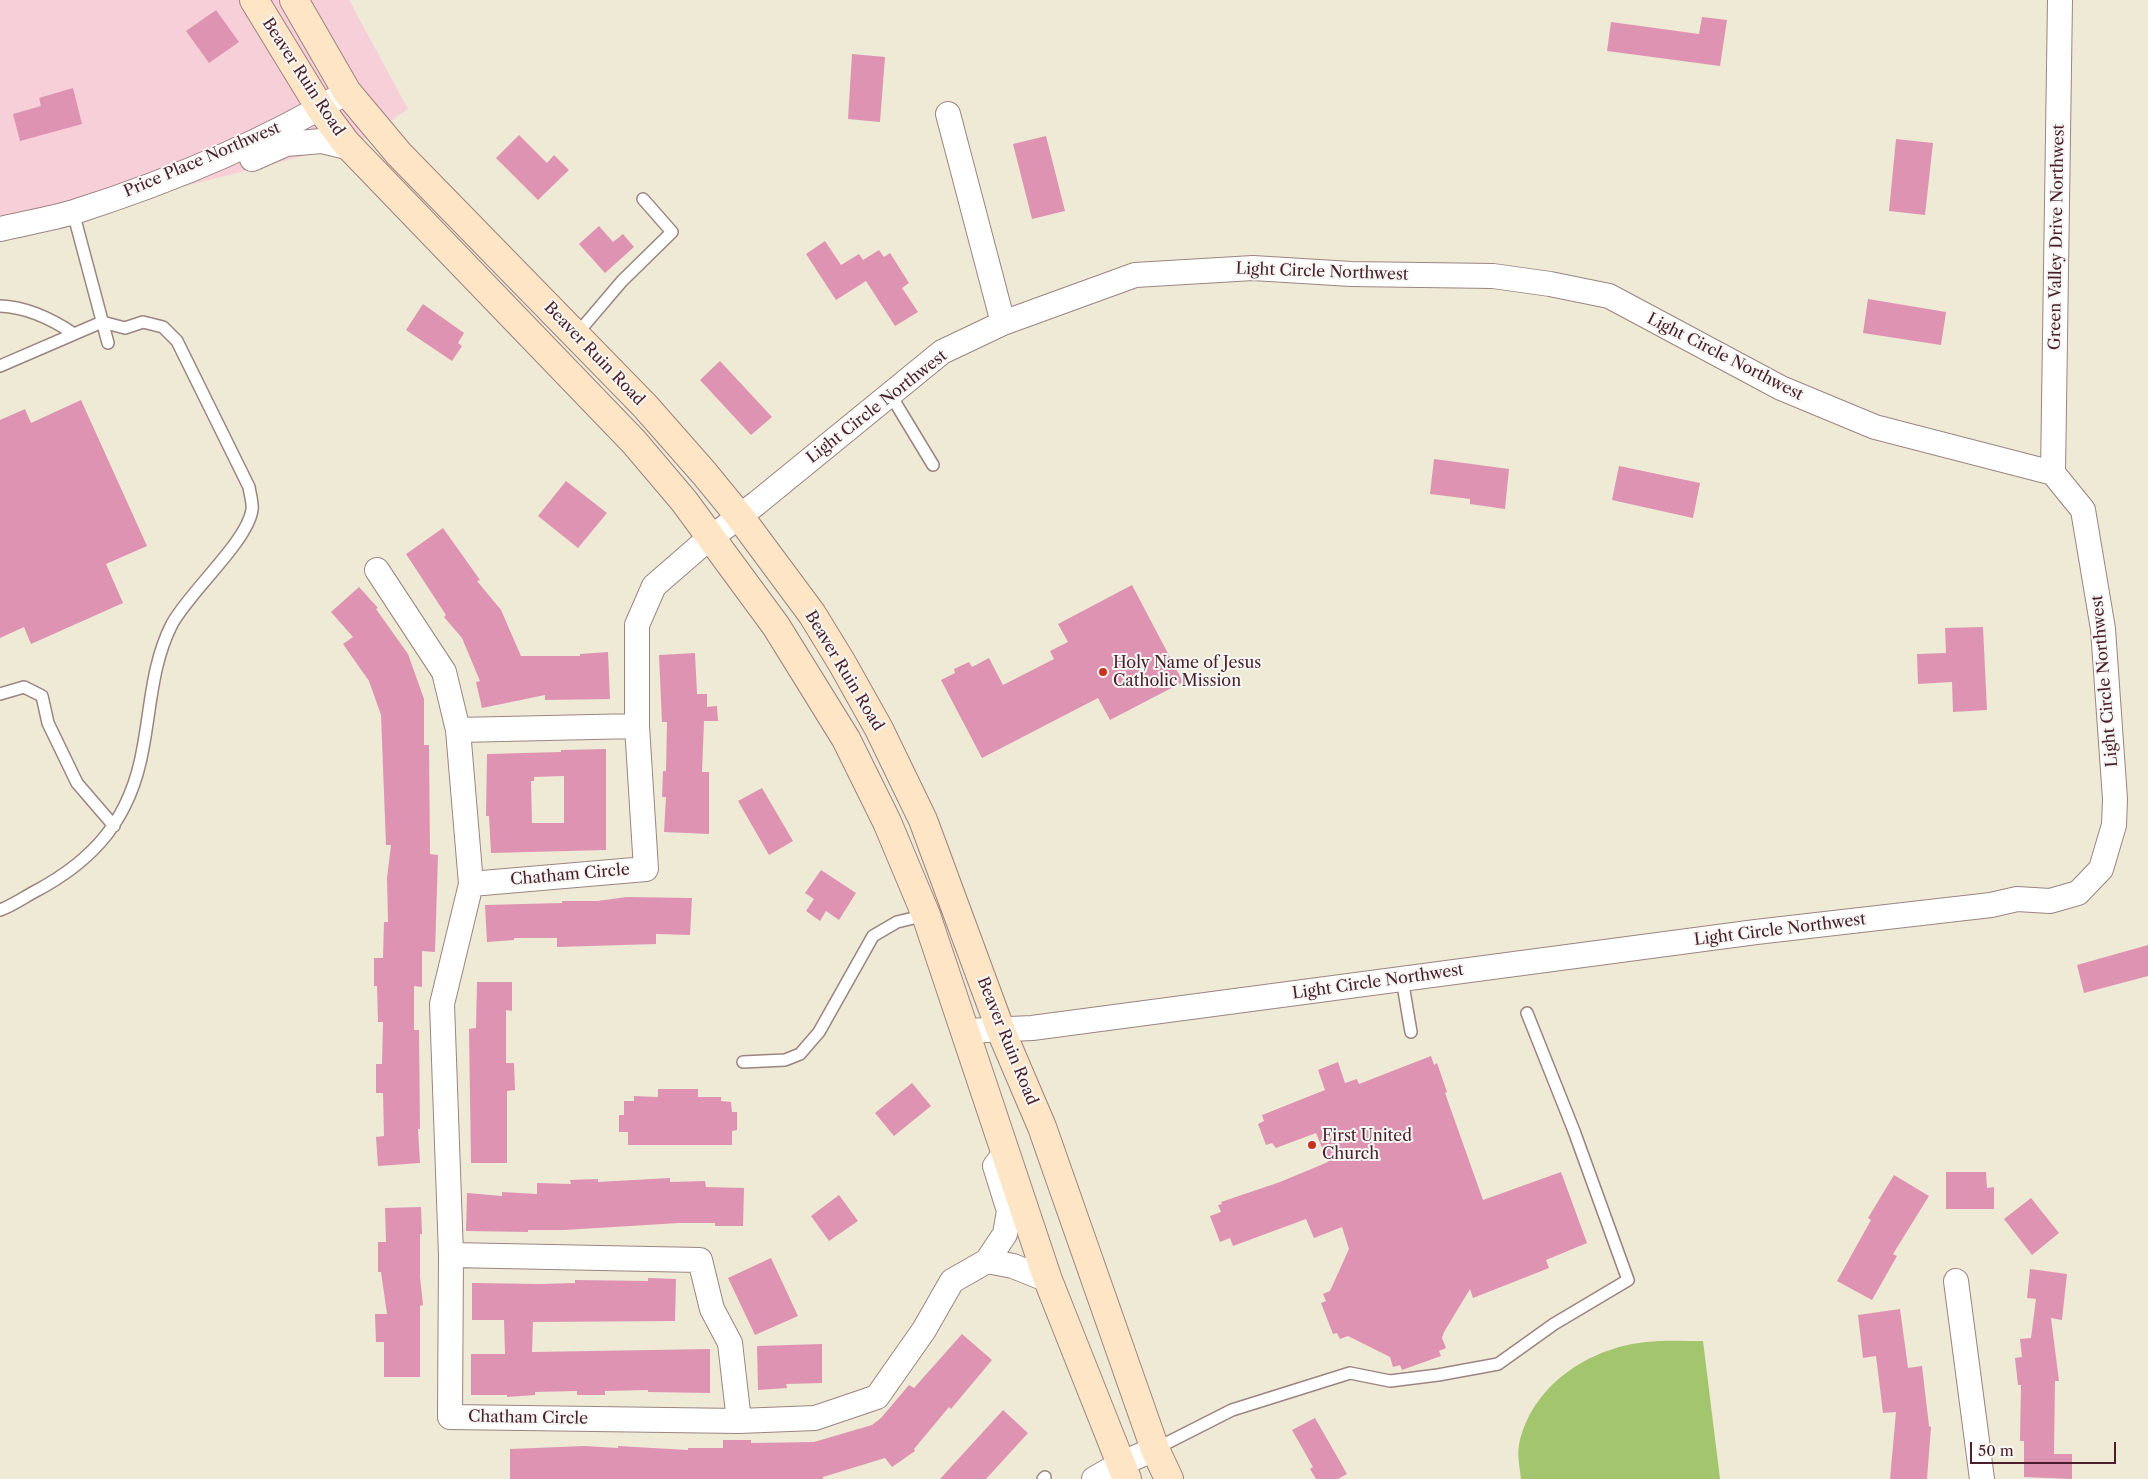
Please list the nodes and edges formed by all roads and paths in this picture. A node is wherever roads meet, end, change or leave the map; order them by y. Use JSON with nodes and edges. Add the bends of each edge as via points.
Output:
{"nodes":[{"id":1,"x":254,"y":0,"type":"edge"},
{"id":2,"x":294,"y":0,"type":"edge"},
{"id":3,"x":2060,"y":0,"type":"edge"},
{"id":4,"x":347,"y":92,"type":"junction"},
{"id":5,"x":320,"y":108,"type":"junction"},
{"id":6,"x":948,"y":114,"type":"dead end"},
{"id":7,"x":351,"y":148,"type":"junction"},
{"id":8,"x":110,"y":199,"type":"junction"},
{"id":9,"x":643,"y":200,"type":"dead end"},
{"id":10,"x":73,"y":212,"type":"junction"},
{"id":11,"x":0,"y":229,"type":"edge"},
{"id":12,"x":0,"y":306,"type":"edge"},
{"id":13,"x":102,"y":322,"type":"junction"},
{"id":14,"x":1003,"y":323,"type":"junction"},
{"id":15,"x":74,"y":334,"type":"junction"},
{"id":16,"x":576,"y":335,"type":"junction"},
{"id":17,"x":108,"y":343,"type":"dead end"},
{"id":18,"x":0,"y":366,"type":"edge"},
{"id":19,"x":890,"y":394,"type":"junction"},
{"id":20,"x":933,"y":465,"type":"dead end"},
{"id":21,"x":2053,"y":474,"type":"junction"},
{"id":22,"x":740,"y":517,"type":"junction"},
{"id":23,"x":714,"y":538,"type":"junction"},
{"id":24,"x":377,"y":570,"type":"dead end"},
{"id":25,"x":0,"y":694,"type":"edge"},
{"id":26,"x":637,"y":726,"type":"junction"},
{"id":27,"x":458,"y":730,"type":"junction"},
{"id":28,"x":114,"y":826,"type":"junction"},
{"id":29,"x":471,"y":884,"type":"junction"},
{"id":30,"x":0,"y":910,"type":"edge"},
{"id":31,"x":926,"y":915,"type":"junction"},
{"id":32,"x":1402,"y":979,"type":"junction"},
{"id":33,"x":1527,"y":1013,"type":"dead end"},
{"id":34,"x":966,"y":1031,"type":"junction"},
{"id":35,"x":1001,"y":1031,"type":"junction"},
{"id":36,"x":1411,"y":1032,"type":"dead end"},
{"id":37,"x":743,"y":1062,"type":"dead end"},
{"id":38,"x":1006,"y":1152,"type":"junction"},
{"id":39,"x":451,"y":1255,"type":"junction"},
{"id":40,"x":987,"y":1261,"type":"junction"},
{"id":41,"x":1048,"y":1280,"type":"junction"},
{"id":42,"x":1956,"y":1281,"type":"dead end"},
{"id":43,"x":739,"y":1421,"type":"junction"},
{"id":44,"x":1154,"y":1449,"type":"junction"},
{"id":45,"x":1123,"y":1472,"type":"edge"},
{"id":46,"x":1094,"y":1479,"type":"edge"},
{"id":47,"x":1169,"y":1479,"type":"edge"},
{"id":48,"x":1982,"y":1479,"type":"edge"}],
"edges":[{"from":1,"to":5,"type":"main road","name":"Beaver Ruin Road"},
{"from":2,"to":4,"type":"main road","name":"Beaver Ruin Road"},
{"from":3,"to":21,"type":"street","name":"Green Valley Drive Northwest"},
{"from":4,"to":5,"type":"street","name":"Price Place Northwest"},
{"from":4,"to":16,"type":"main road","name":"Beaver Ruin Road","via":[[399,154]]},
{"from":5,"to":7,"type":"main road","name":"Beaver Ruin Road"},
{"from":5,"to":8,"type":"street","name":"Price Place Northwest","via":[[244,146]]},
{"from":6,"to":14,"type":"street"},
{"from":7,"to":8,"type":"street","name":"Price Place Northwest","via":[[322,141],[286,144],[194,184],[149,196]]},
{"from":7,"to":23,"type":"main road","name":"Beaver Ruin Road","via":[[634,442]]},
{"from":8,"to":10,"type":"street","name":"Price Place Northwest"},
{"from":9,"to":16,"type":"lane","via":[[672,232],[622,281]]},
{"from":10,"to":11,"type":"street","name":"Price Place Northwest"},
{"from":10,"to":13,"type":"lane"},
{"from":12,"to":15,"type":"lane","via":[[16,306]]},
{"from":13,"to":15,"type":"lane"},
{"from":13,"to":17,"type":"lane"},
{"from":13,"to":28,"type":"lane","via":[[126,328],[143,322],[163,327],[177,341],[249,487],[252,509],[243,532],[172,624],[158,661],[134,790]]},
{"from":14,"to":19,"type":"street","name":"Light Circle Northwest","via":[[942,352]]},
{"from":14,"to":21,"type":"street","name":"Light Circle Northwest","via":[[1135,275],[1253,268],[1351,274],[1493,276],[1550,284],[1609,296],[1781,388],[1875,427]]},
{"from":15,"to":18,"type":"lane"},
{"from":16,"to":22,"type":"main road","name":"Beaver Ruin Road","via":[[645,406]]},
{"from":19,"to":20,"type":"lane"},
{"from":19,"to":22,"type":"street","name":"Light Circle Northwest"},
{"from":21,"to":32,"type":"street","name":"Light Circle Northwest","via":[[2083,510],[2103,629],[2115,799],[2114,825],[2101,869],[2078,893],[2050,901],[2017,899],[1991,905],[1756,932]]},
{"from":22,"to":23,"type":"street","name":"Light Circle Northwest"},
{"from":22,"to":35,"type":"main road","name":"Beaver Ruin Road","via":[[812,614],[880,729],[923,820]]},
{"from":23,"to":26,"type":"street","name":"Chatham Circle","via":[[654,586],[637,625]]},
{"from":23,"to":31,"type":"main road","name":"Beaver Ruin Road","via":[[776,626],[846,739],[887,822]]},
{"from":24,"to":27,"type":"street","name":"Chatham Circle","via":[[444,672]]},
{"from":25,"to":28,"type":"lane","via":[[24,688],[42,696],[48,723],[77,783]]},
{"from":26,"to":27,"type":"street"},
{"from":26,"to":29,"type":"street","name":"Chatham Circle","via":[[646,868]]},
{"from":27,"to":29,"type":"street","name":"Chatham Circle"},
{"from":28,"to":30,"type":"lane","via":[[92,853],[63,877]]},
{"from":29,"to":39,"type":"street","name":"Chatham Circle","via":[[442,1004]]},
{"from":31,"to":34,"type":"main road","name":"Beaver Ruin Road"},
{"from":31,"to":37,"type":"lane","via":[[897,922],[873,936],[819,1032],[800,1054],[786,1060]]},
{"from":32,"to":35,"type":"street","name":"Light Circle Northwest"},
{"from":32,"to":36,"type":"lane"},
{"from":33,"to":44,"type":"lane","via":[[1628,1280],[1554,1324],[1498,1364],[1390,1381],[1350,1373],[1232,1410]]},
{"from":34,"to":35,"type":"street","name":"Light Circle Northwest"},
{"from":34,"to":38,"type":"main road","name":"Beaver Ruin Road"},
{"from":35,"to":44,"type":"main road","name":"Beaver Ruin Road","via":[[1042,1127]]},
{"from":38,"to":40,"type":"street","via":[[995,1166],[1009,1211],[1004,1234]]},
{"from":38,"to":41,"type":"main road","name":"Beaver Ruin Road"},
{"from":39,"to":43,"type":"street","via":[[700,1260],[712,1309],[730,1343]]},
{"from":39,"to":43,"type":"street","name":"Chatham Circle","via":[[450,1417]]},
{"from":40,"to":41,"type":"street","via":[[1013,1266]]},
{"from":40,"to":43,"type":"street","name":"Chatham Circle","via":[[952,1281],[924,1330],[878,1397],[815,1418]]},
{"from":41,"to":45,"type":"main road","name":"Beaver Ruin Road"},
{"from":42,"to":48,"type":"street"},
{"from":44,"to":45,"type":"street"},
{"from":44,"to":47,"type":"main road","name":"Beaver Ruin Road"},
{"from":45,"to":46,"type":"street"}]}
